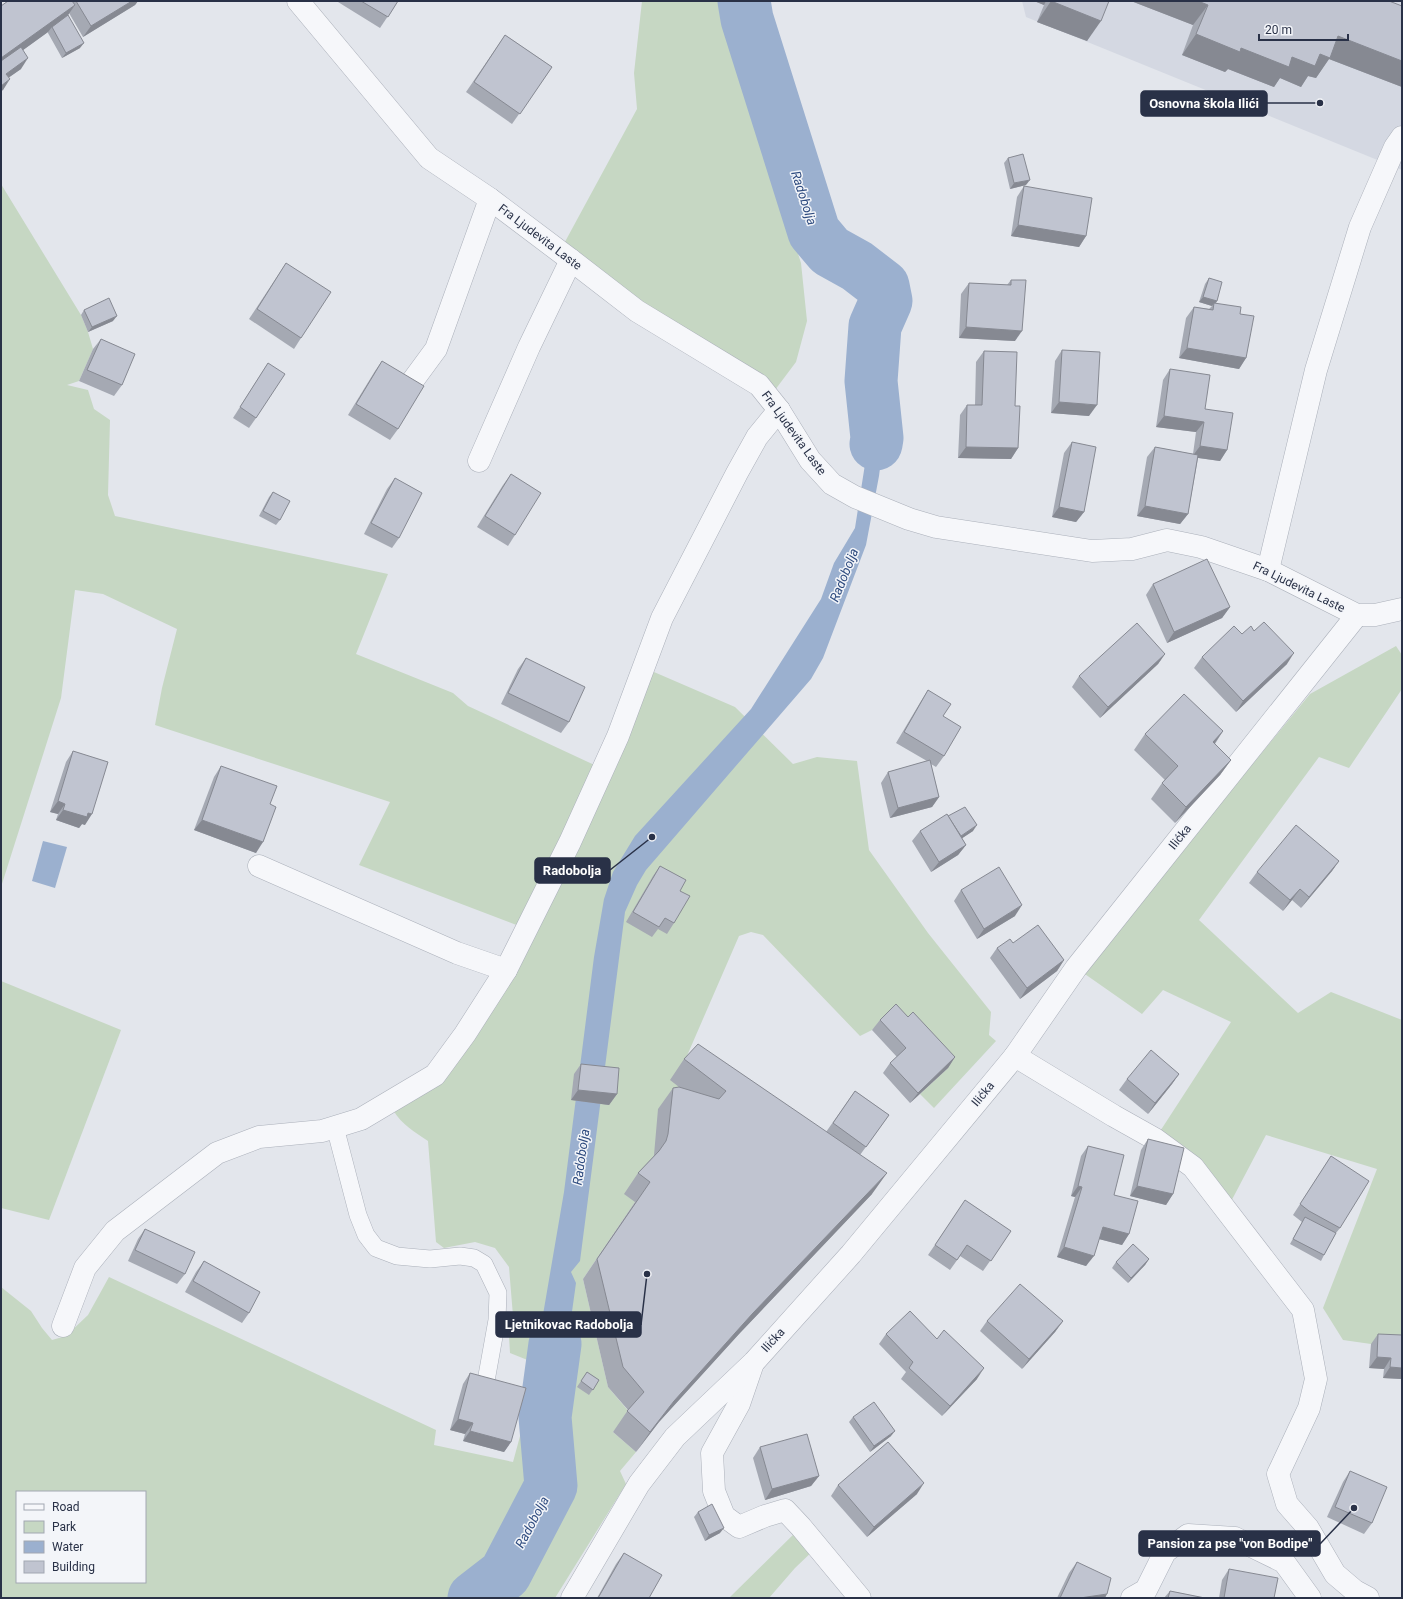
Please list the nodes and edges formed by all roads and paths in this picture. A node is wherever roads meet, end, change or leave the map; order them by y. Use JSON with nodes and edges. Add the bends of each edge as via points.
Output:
{"nodes":[{"id":1,"x":298,"y":1,"type":"edge"},
{"id":2,"x":1402,"y":138,"type":"edge"},
{"id":3,"x":490,"y":199,"type":"junction"},
{"id":4,"x":571,"y":260,"type":"junction"},
{"id":5,"x":400,"y":398,"type":"edge"},
{"id":6,"x":779,"y":410,"type":"junction"},
{"id":7,"x":479,"y":461,"type":"dead end"},
{"id":8,"x":1268,"y":570,"type":"junction"},
{"id":9,"x":1402,"y":609,"type":"edge"},
{"id":10,"x":1357,"y":615,"type":"junction"},
{"id":11,"x":259,"y":866,"type":"dead end"},
{"id":12,"x":506,"y":970,"type":"junction"},
{"id":13,"x":1015,"y":1056,"type":"junction"},
{"id":14,"x":335,"y":1127,"type":"junction"},
{"id":15,"x":63,"y":1326,"type":"dead end"},
{"id":16,"x":754,"y":1362,"type":"junction"},
{"id":17,"x":486,"y":1381,"type":"edge"},
{"id":18,"x":572,"y":1598,"type":"edge"},
{"id":19,"x":860,"y":1598,"type":"edge"},
{"id":20,"x":1132,"y":1598,"type":"edge"},
{"id":21,"x":1310,"y":1598,"type":"edge"},
{"id":22,"x":1368,"y":1598,"type":"edge"}],
"edges":[{"from":1,"to":3,"type":"street","name":"Fra Ljudevita Laste","via":[[429,158]]},
{"from":2,"to":8,"type":"street","via":[[1395,147],[1360,227],[1316,370]]},
{"from":3,"to":4,"type":"street","name":"Fra Ljudevita Laste"},
{"from":3,"to":5,"type":"street","via":[[436,350]]},
{"from":4,"to":6,"type":"street","name":"Fra Ljudevita Laste","via":[[637,311],[759,385]]},
{"from":4,"to":7,"type":"street"},
{"from":6,"to":8,"type":"street","name":"Fra Ljudevita Laste","via":[[810,460],[832,484],[855,497],[909,519],[936,527],[1092,551],[1132,549],[1167,540],[1200,547]]},
{"from":6,"to":12,"type":"street","via":[[757,437],[736,473],[662,618],[618,736],[570,842]]},
{"from":8,"to":10,"type":"street","name":"Fra Ljudevita Laste"},
{"from":9,"to":10,"type":"street","via":[[1375,615]]},
{"from":10,"to":13,"type":"street","name":"Ilićka","via":[[1076,968]]},
{"from":11,"to":12,"type":"street","via":[[456,953]]},
{"from":12,"to":14,"type":"street","via":[[435,1075],[361,1119]]},
{"from":13,"to":16,"type":"street","name":"Ilićka","via":[[851,1254]]},
{"from":13,"to":22,"type":"street","via":[[1155,1139],[1193,1168],[1303,1310],[1316,1379],[1309,1408],[1278,1474],[1287,1504],[1308,1528],[1335,1574]]},
{"from":14,"to":15,"type":"street","via":[[322,1131],[259,1137],[217,1153],[115,1231],[85,1268]]},
{"from":14,"to":17,"type":"lane","via":[[358,1215],[366,1235],[376,1248],[397,1256],[430,1259],[460,1256],[474,1258],[484,1264],[498,1293],[497,1320]]},
{"from":16,"to":18,"type":"street","name":"Ilićka","via":[[675,1437],[639,1484]]},
{"from":16,"to":19,"type":"street","via":[[739,1404],[712,1453],[714,1491],[724,1516],[739,1527],[784,1510]]},
{"from":20,"to":21,"type":"street","via":[[1146,1590],[1166,1552],[1188,1535],[1235,1538],[1284,1562]]}]}
